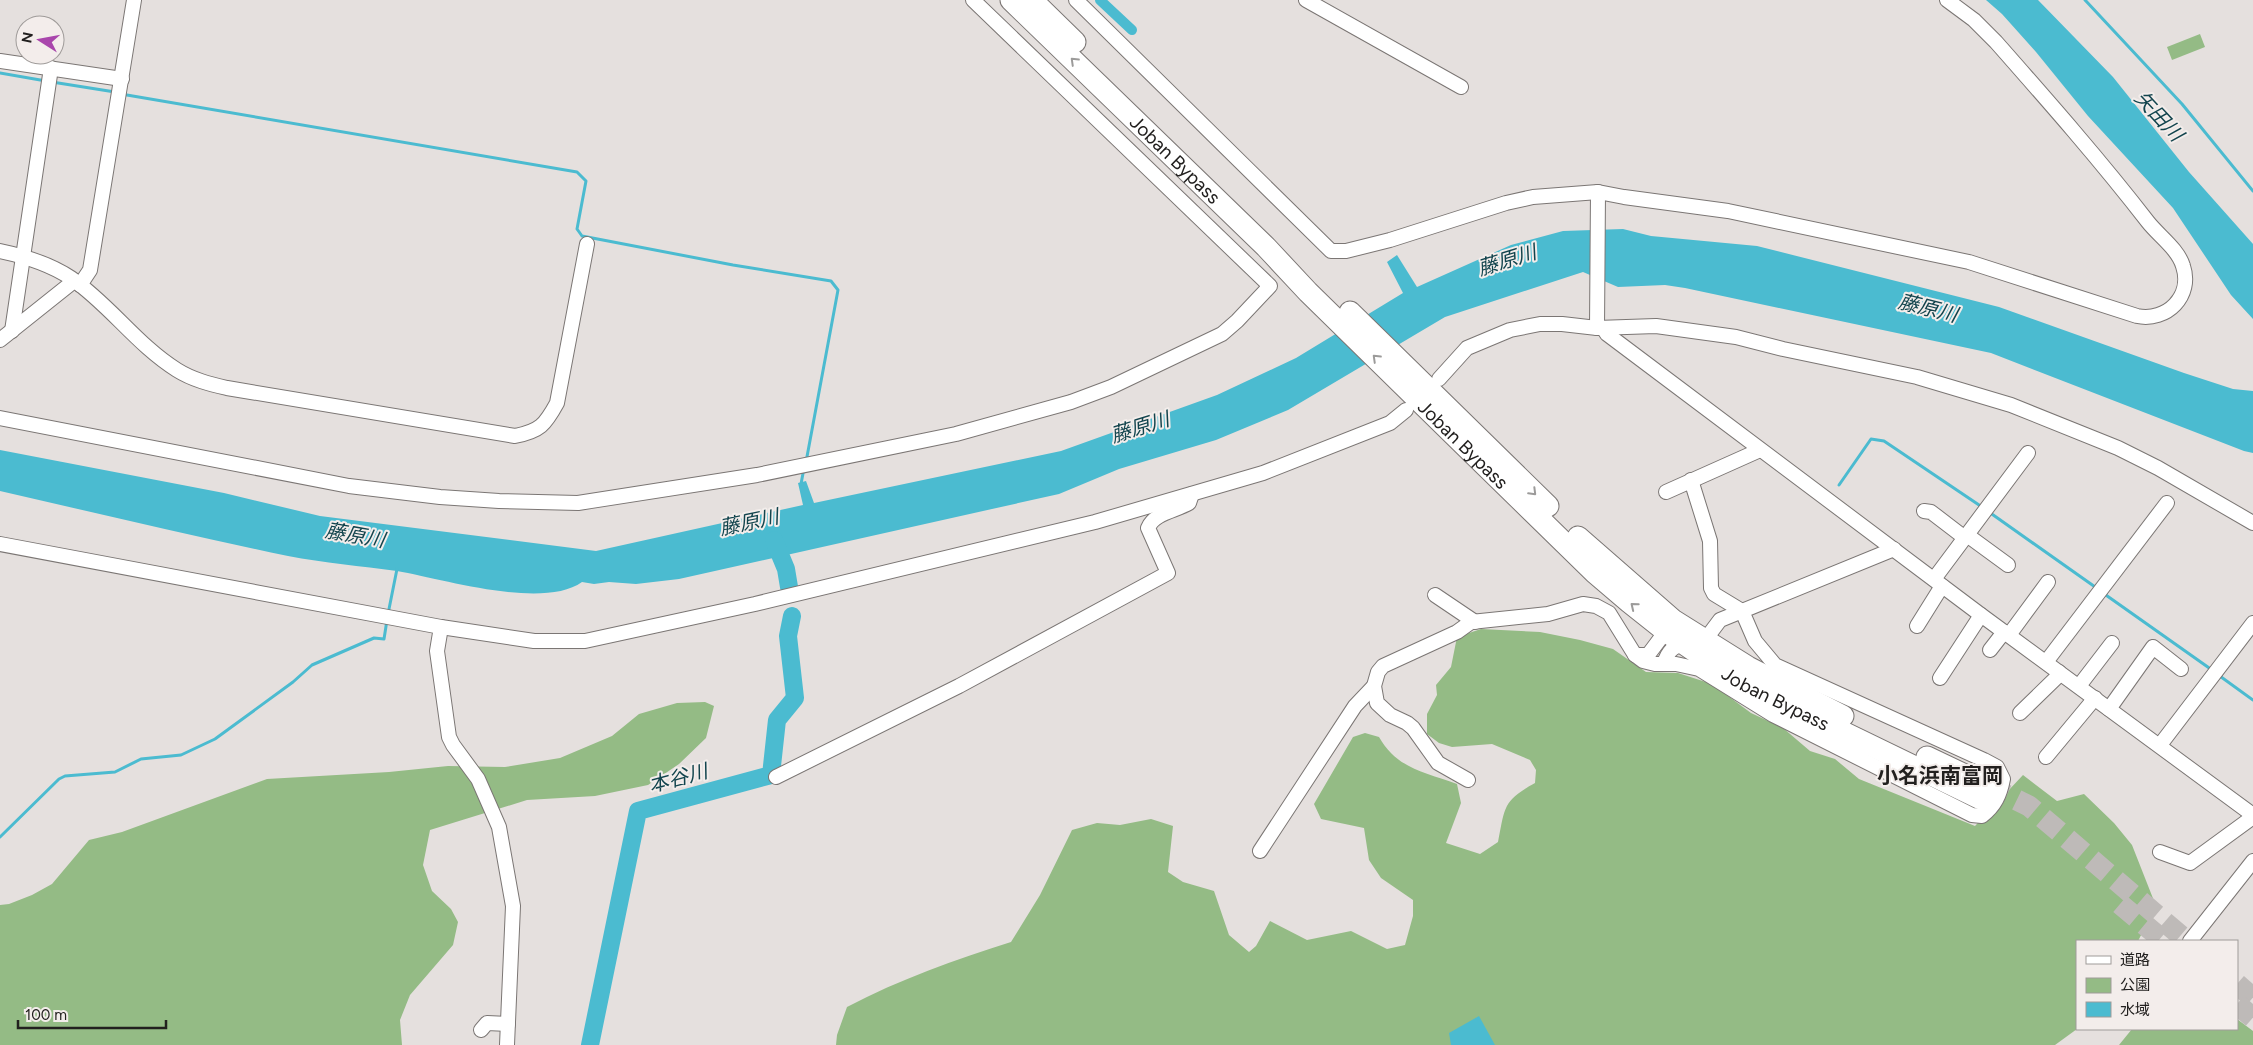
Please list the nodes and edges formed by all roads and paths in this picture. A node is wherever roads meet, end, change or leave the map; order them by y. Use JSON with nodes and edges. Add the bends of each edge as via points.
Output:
{"nodes":[{"id":1,"x":134,"y":0,"type":"edge"},
{"id":2,"x":973,"y":0,"type":"edge"},
{"id":3,"x":1010,"y":0,"type":"edge"},
{"id":4,"x":1032,"y":0,"type":"edge"},
{"id":5,"x":1076,"y":0,"type":"edge"},
{"id":6,"x":1306,"y":0,"type":"edge"},
{"id":7,"x":1947,"y":0,"type":"edge"},
{"id":8,"x":0,"y":61,"type":"edge"},
{"id":9,"x":51,"y":68,"type":"junction"},
{"id":10,"x":122,"y":79,"type":"junction"},
{"id":11,"x":1461,"y":87,"type":"dead end"},
{"id":12,"x":1598,"y":192,"type":"junction"},
{"id":13,"x":587,"y":244,"type":"dead end"},
{"id":14,"x":0,"y":251,"type":"edge"},
{"id":15,"x":22,"y":257,"type":"junction"},
{"id":16,"x":77,"y":283,"type":"junction"},
{"id":17,"x":1315,"y":289,"type":"junction"},
{"id":18,"x":1600,"y":328,"type":"junction"},
{"id":19,"x":12,"y":331,"type":"junction"},
{"id":20,"x":0,"y":340,"type":"edge"},
{"id":21,"x":1420,"y":391,"type":"junction"},
{"id":22,"x":0,"y":418,"type":"edge"},
{"id":23,"x":1760,"y":450,"type":"junction"},
{"id":24,"x":2028,"y":453,"type":"dead end"},
{"id":25,"x":1691,"y":480,"type":"junction"},
{"id":26,"x":1666,"y":492,"type":"dead end"},
{"id":27,"x":1192,"y":494,"type":"junction"},
{"id":28,"x":2167,"y":503,"type":"dead end"},
{"id":29,"x":1924,"y":511,"type":"dead end"},
{"id":30,"x":2253,"y":523,"type":"edge"},
{"id":31,"x":1966,"y":536,"type":"junction"},
{"id":32,"x":0,"y":544,"type":"edge"},
{"id":33,"x":1894,"y":549,"type":"junction"},
{"id":34,"x":2008,"y":565,"type":"dead end"},
{"id":35,"x":1938,"y":582,"type":"junction"},
{"id":36,"x":2048,"y":582,"type":"dead end"},
{"id":37,"x":1436,"y":594,"type":"dead end"},
{"id":38,"x":1742,"y":611,"type":"junction"},
{"id":39,"x":1981,"y":615,"type":"junction"},
{"id":40,"x":1475,"y":622,"type":"junction"},
{"id":41,"x":2253,"y":623,"type":"edge"},
{"id":42,"x":1916,"y":626,"type":"dead end"},
{"id":43,"x":440,"y":627,"type":"junction"},
{"id":44,"x":1666,"y":631,"type":"junction"},
{"id":45,"x":2007,"y":634,"type":"junction"},
{"id":46,"x":1705,"y":640,"type":"junction"},
{"id":47,"x":2112,"y":643,"type":"dead end"},
{"id":48,"x":1684,"y":644,"type":"junction"},
{"id":49,"x":1990,"y":650,"type":"dead end"},
{"id":50,"x":1634,"y":655,"type":"junction"},
{"id":51,"x":2046,"y":662,"type":"junction"},
{"id":52,"x":1664,"y":664,"type":"junction"},
{"id":53,"x":2181,"y":669,"type":"dead end"},
{"id":54,"x":2059,"y":672,"type":"junction"},
{"id":55,"x":1940,"y":678,"type":"dead end"},
{"id":56,"x":1374,"y":686,"type":"junction"},
{"id":57,"x":2079,"y":686,"type":"junction"},
{"id":58,"x":2095,"y":698,"type":"junction"},
{"id":59,"x":2109,"y":709,"type":"junction"},
{"id":60,"x":2020,"y":713,"type":"dead end"},
{"id":61,"x":2160,"y":745,"type":"junction"},
{"id":62,"x":2046,"y":757,"type":"dead end"},
{"id":63,"x":776,"y":777,"type":"dead end"},
{"id":64,"x":1468,"y":780,"type":"dead end"},
{"id":65,"x":2253,"y":816,"type":"edge"},
{"id":66,"x":1260,"y":851,"type":"dead end"},
{"id":67,"x":2160,"y":852,"type":"dead end"},
{"id":68,"x":2253,"y":861,"type":"edge"},
{"id":69,"x":2191,"y":940,"type":"edge"},
{"id":70,"x":508,"y":1024,"type":"junction"},
{"id":71,"x":481,"y":1030,"type":"dead end"},
{"id":72,"x":507,"y":1045,"type":"edge"}],
"edges":[{"from":1,"to":10,"type":"street"},
{"from":2,"to":22,"type":"street","via":[[1270,286],[1222,334],[1111,387],[1071,402],[956,434],[757,476],[578,503],[440,497],[349,486]]},
{"from":17,"to":3,"type":"highway","name":"Joban Bypass","one_way":true,"via":[[1266,247]]},
{"from":4,"to":17,"type":"highway","name":"Joban Bypass"},
{"from":5,"to":12,"type":"street","via":[[1331,251],[1346,251],[1390,240],[1533,197]]},
{"from":6,"to":11,"type":"street"},
{"from":7,"to":12,"type":"street","via":[[1996,42],[2172,248],[2183,266],[2186,286],[2174,307],[2158,317],[2146,318],[1970,262],[1728,211]]},
{"from":8,"to":9,"type":"street"},
{"from":9,"to":10,"type":"street"},
{"from":9,"to":15,"type":"street"},
{"from":10,"to":16,"type":"street","via":[[90,270]]},
{"from":12,"to":18,"type":"street"},
{"from":13,"to":16,"type":"street","via":[[557,403],[548,421],[533,432],[515,436],[203,382],[158,357]]},
{"from":14,"to":15,"type":"street"},
{"from":15,"to":16,"type":"street","via":[[60,271]]},
{"from":15,"to":19,"type":"street"},
{"from":16,"to":19,"type":"street"},
{"from":17,"to":21,"type":"highway","name":"Joban Bypass"},
{"from":18,"to":21,"type":"street","via":[[1540,324],[1510,330],[1467,348]]},
{"from":18,"to":23,"type":"street"},
{"from":18,"to":30,"type":"street","via":[[1656,326],[1727,335],[1941,382],[2011,405],[2118,448]]},
{"from":19,"to":20,"type":"street"},
{"from":21,"to":27,"type":"street","via":[[1390,423],[1263,473]]},
{"from":44,"to":21,"type":"highway","name":"Joban Bypass","one_way":true,"via":[[1595,573]]},
{"from":21,"to":46,"type":"highway","name":"Joban Bypass","one_way":true,"via":[[1587,545],[1673,620]]},
{"from":23,"to":25,"type":"street"},
{"from":23,"to":33,"type":"street"},
{"from":24,"to":31,"type":"street"},
{"from":25,"to":26,"type":"street"},
{"from":25,"to":38,"type":"street","via":[[1710,540],[1711,588],[1714,594]]},
{"from":27,"to":43,"type":"street","via":[[1095,522],[756,604],[585,641],[534,641]]},
{"from":27,"to":63,"type":"street","via":[[1188,503],[1157,517],[1148,528],[1168,573],[959,686]]},
{"from":28,"to":51,"type":"street"},
{"from":29,"to":31,"type":"street","via":[[1931,512]]},
{"from":31,"to":34,"type":"street"},
{"from":31,"to":35,"type":"street"},
{"from":32,"to":43,"type":"street"},
{"from":33,"to":35,"type":"street"},
{"from":33,"to":38,"type":"street"},
{"from":35,"to":39,"type":"street"},
{"from":35,"to":42,"type":"street"},
{"from":36,"to":45,"type":"street"},
{"from":37,"to":40,"type":"street"},
{"from":38,"to":46,"type":"street","via":[[1720,620]]},
{"from":38,"to":52,"type":"street","via":[[1755,641],[1775,665],[1788,673],[1936,737],[1996,767],[2003,779],[1994,805],[1982,816],[1972,815],[1773,715],[1699,669]]},
{"from":39,"to":45,"type":"street"},
{"from":39,"to":55,"type":"street"},
{"from":40,"to":50,"type":"street","via":[[1548,614],[1589,604],[1609,613]]},
{"from":40,"to":56,"type":"street","via":[[1383,666]]},
{"from":41,"to":61,"type":"street"},
{"from":43,"to":70,"type":"street","via":[[437,651],[449,737],[478,779],[500,827],[512,893]]},
{"from":44,"to":48,"type":"highway","name":"Joban Bypass"},
{"from":44,"to":50,"type":"street","via":[[1648,655]]},
{"from":45,"to":49,"type":"street"},
{"from":45,"to":51,"type":"street"},
{"from":46,"to":48,"type":"highway","name":"Joban Bypass","via":[[1748,667],[1985,793],[1740,682]]},
{"from":47,"to":57,"type":"street"},
{"from":48,"to":52,"type":"street","via":[[1672,648]]},
{"from":50,"to":52,"type":"street","via":[[1643,661]]},
{"from":51,"to":54,"type":"street"},
{"from":53,"to":59,"type":"street","via":[[2153,648]]},
{"from":54,"to":57,"type":"street"},
{"from":54,"to":60,"type":"street"},
{"from":56,"to":64,"type":"street","via":[[1381,708],[1413,728],[1438,763]]},
{"from":56,"to":66,"type":"street","via":[[1355,706]]},
{"from":57,"to":58,"type":"street"},
{"from":58,"to":59,"type":"street"},
{"from":58,"to":62,"type":"street"},
{"from":59,"to":61,"type":"street"},
{"from":61,"to":65,"type":"street"},
{"from":65,"to":67,"type":"street","via":[[2190,864]]},
{"from":68,"to":69,"type":"street"},
{"from":70,"to":71,"type":"street","via":[[487,1023]]},
{"from":70,"to":72,"type":"street"}]}
